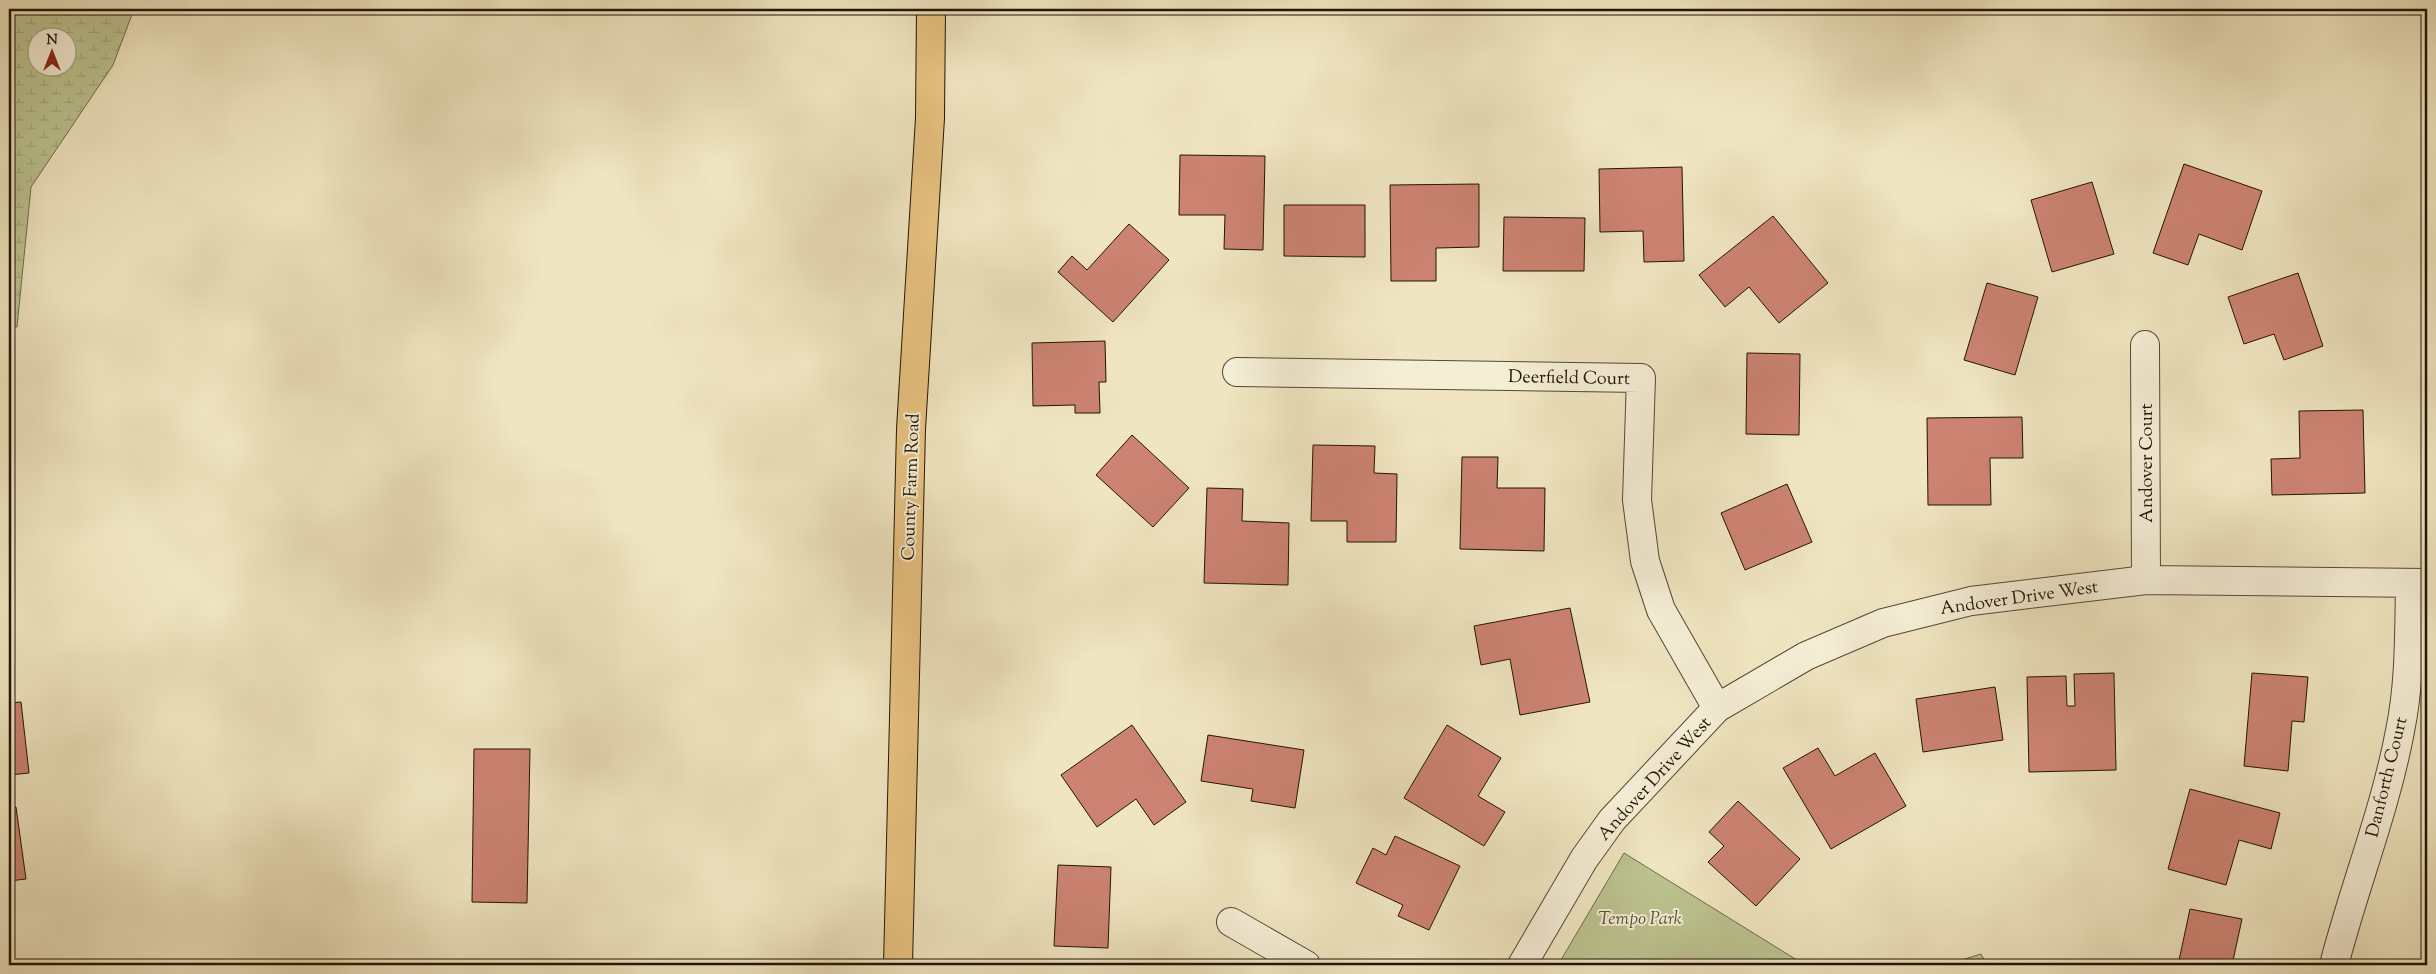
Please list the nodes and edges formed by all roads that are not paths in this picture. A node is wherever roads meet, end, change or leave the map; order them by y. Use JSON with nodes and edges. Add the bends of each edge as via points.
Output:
{"nodes":[{"id":1,"x":931,"y":9,"type":"edge"},
{"id":2,"x":2145,"y":345,"type":"dead end"},
{"id":3,"x":1237,"y":372,"type":"dead end"},
{"id":4,"x":2146,"y":580,"type":"junction"},
{"id":5,"x":2419,"y":583,"type":"edge"},
{"id":6,"x":1717,"y":708,"type":"junction"},
{"id":7,"x":1232,"y":922,"type":"dead end"},
{"id":8,"x":898,"y":965,"type":"edge"},
{"id":9,"x":1306,"y":965,"type":"edge"},
{"id":10,"x":1522,"y":965,"type":"edge"},
{"id":11,"x":2334,"y":965,"type":"edge"}],
"edges":[{"from":1,"to":8,"type":"main road","name":"County Farm Road","via":[[930,118],[911,429]]},
{"from":2,"to":4,"type":"street","name":"Andover Court"},
{"from":3,"to":6,"type":"street","name":"Deerfield Court","via":[[1642,378],[1637,500],[1644,561],[1660,610]]},
{"from":4,"to":5,"type":"street","name":"Andover Drive West"},
{"from":4,"to":6,"type":"street","name":"Andover Drive West","via":[[1971,601],[1883,623],[1806,656]]},
{"from":5,"to":11,"type":"street","name":"Danforth Court","via":[[2401,730]]},
{"from":6,"to":10,"type":"street","name":"Andover Drive West","via":[[1612,820],[1584,859]]},
{"from":7,"to":9,"type":"street"}]}
